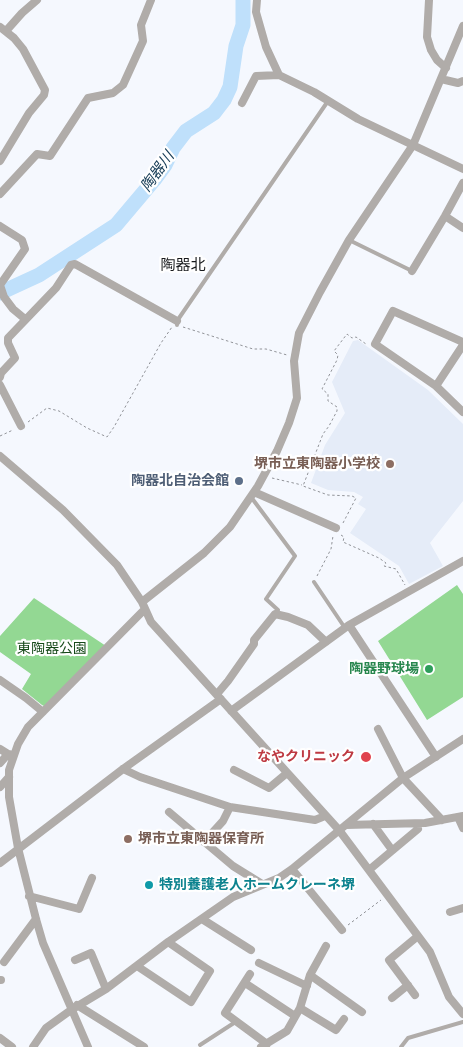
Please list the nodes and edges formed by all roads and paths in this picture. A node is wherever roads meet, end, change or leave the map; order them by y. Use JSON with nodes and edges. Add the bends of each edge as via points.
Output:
{"nodes":[{"id":1,"x":37,"y":0,"type":"edge"},
{"id":2,"x":152,"y":0,"type":"edge"},
{"id":3,"x":257,"y":0,"type":"edge"},
{"id":4,"x":429,"y":0,"type":"edge"},
{"id":5,"x":463,"y":26,"type":"edge"},
{"id":6,"x":3,"y":29,"type":"edge"},
{"id":7,"x":446,"y":68,"type":"junction"},
{"id":8,"x":279,"y":75,"type":"junction"},
{"id":9,"x":441,"y":79,"type":"junction"},
{"id":10,"x":463,"y":81,"type":"edge"},
{"id":11,"x":328,"y":100,"type":"junction"},
{"id":12,"x":242,"y":103,"type":"dead end"},
{"id":13,"x":413,"y":146,"type":"junction"},
{"id":14,"x":0,"y":161,"type":"edge"},
{"id":15,"x":463,"y":168,"type":"edge"},
{"id":16,"x":463,"y":183,"type":"edge"},
{"id":17,"x":0,"y":194,"type":"edge"},
{"id":18,"x":445,"y":216,"type":"junction"},
{"id":19,"x":0,"y":226,"type":"edge"},
{"id":20,"x":463,"y":228,"type":"edge"},
{"id":21,"x":348,"y":240,"type":"junction"},
{"id":22,"x":412,"y":270,"type":"joint"},
{"id":23,"x":2,"y":294,"type":"edge"},
{"id":24,"x":25,"y":319,"type":"junction"},
{"id":25,"x":177,"y":323,"type":"junction"},
{"id":26,"x":463,"y":343,"type":"edge"},
{"id":27,"x":367,"y":344,"type":"dead end"},
{"id":28,"x":295,"y":357,"type":"junction"},
{"id":29,"x":0,"y":377,"type":"edge"},
{"id":30,"x":0,"y":385,"type":"edge"},
{"id":31,"x":436,"y":386,"type":"junction"},
{"id":32,"x":463,"y":412,"type":"edge"},
{"id":33,"x":21,"y":426,"type":"junction"},
{"id":34,"x":0,"y":436,"type":"edge"},
{"id":35,"x":0,"y":456,"type":"edge"},
{"id":36,"x":264,"y":476,"type":"junction"},
{"id":37,"x":303,"y":486,"type":"junction"},
{"id":38,"x":253,"y":495,"type":"junction"},
{"id":39,"x":343,"y":523,"type":"dead end"},
{"id":40,"x":337,"y":531,"type":"junction"},
{"id":41,"x":463,"y":561,"type":"edge"},
{"id":42,"x":314,"y":582,"type":"joint"},
{"id":43,"x":408,"y":592,"type":"junction"},
{"id":44,"x":143,"y":606,"type":"junction"},
{"id":45,"x":275,"y":614,"type":"junction"},
{"id":46,"x":347,"y":627,"type":"junction"},
{"id":47,"x":326,"y":642,"type":"junction"},
{"id":48,"x":1,"y":684,"type":"edge"},
{"id":49,"x":219,"y":697,"type":"junction"},
{"id":50,"x":231,"y":710,"type":"junction"},
{"id":51,"x":43,"y":712,"type":"junction"},
{"id":52,"x":378,"y":729,"type":"dead end"},
{"id":53,"x":463,"y":738,"type":"edge"},
{"id":54,"x":0,"y":749,"type":"edge"},
{"id":55,"x":11,"y":754,"type":"junction"},
{"id":56,"x":436,"y":757,"type":"junction"},
{"id":57,"x":0,"y":763,"type":"edge"},
{"id":58,"x":123,"y":769,"type":"junction"},
{"id":59,"x":234,"y":770,"type":"dead end"},
{"id":60,"x":287,"y":773,"type":"junction"},
{"id":61,"x":9,"y":777,"type":"junction"},
{"id":62,"x":403,"y":778,"type":"junction"},
{"id":63,"x":0,"y":787,"type":"edge"},
{"id":64,"x":230,"y":807,"type":"junction"},
{"id":65,"x":169,"y":812,"type":"dead end"},
{"id":66,"x":325,"y":816,"type":"junction"},
{"id":67,"x":460,"y":816,"type":"edge"},
{"id":68,"x":442,"y":820,"type":"junction"},
{"id":69,"x":373,"y":824,"type":"junction"},
{"id":70,"x":342,"y":827,"type":"junction"},
{"id":71,"x":463,"y":828,"type":"edge"},
{"id":72,"x":418,"y":829,"type":"dead end"},
{"id":73,"x":204,"y":842,"type":"junction"},
{"id":74,"x":18,"y":848,"type":"junction"},
{"id":75,"x":392,"y":850,"type":"junction"},
{"id":76,"x":0,"y":863,"type":"edge"},
{"id":77,"x":292,"y":869,"type":"junction"},
{"id":78,"x":368,"y":870,"type":"junction"},
{"id":79,"x":92,"y":878,"type":"dead end"},
{"id":80,"x":262,"y":884,"type":"junction"},
{"id":81,"x":388,"y":894,"type":"junction"},
{"id":82,"x":30,"y":896,"type":"junction"},
{"id":83,"x":463,"y":908,"type":"edge"},
{"id":84,"x":450,"y":912,"type":"dead end"},
{"id":85,"x":36,"y":919,"type":"junction"},
{"id":86,"x":202,"y":919,"type":"junction"},
{"id":87,"x":342,"y":930,"type":"joint"},
{"id":88,"x":418,"y":936,"type":"junction"},
{"id":89,"x":168,"y":942,"type":"junction"},
{"id":90,"x":326,"y":946,"type":"dead end"},
{"id":91,"x":251,"y":950,"type":"dead end"},
{"id":92,"x":75,"y":960,"type":"dead end"},
{"id":93,"x":4,"y":962,"type":"dead end"},
{"id":94,"x":259,"y":963,"type":"dead end"},
{"id":95,"x":137,"y":966,"type":"junction"},
{"id":96,"x":250,"y":974,"type":"dead end"},
{"id":97,"x":310,"y":975,"type":"junction"},
{"id":98,"x":245,"y":983,"type":"junction"},
{"id":99,"x":408,"y":985,"type":"junction"},
{"id":100,"x":306,"y":986,"type":"junction"},
{"id":101,"x":106,"y":989,"type":"junction"},
{"id":102,"x":415,"y":995,"type":"dead end"},
{"id":103,"x":392,"y":998,"type":"dead end"},
{"id":104,"x":74,"y":1008,"type":"junction"},
{"id":105,"x":300,"y":1008,"type":"junction"},
{"id":106,"x":362,"y":1012,"type":"dead end"},
{"id":107,"x":463,"y":1014,"type":"edge"},
{"id":108,"x":295,"y":1016,"type":"junction"},
{"id":109,"x":344,"y":1019,"type":"dead end"},
{"id":110,"x":236,"y":1021,"type":"junction"},
{"id":111,"x":463,"y":1022,"type":"edge"},
{"id":112,"x":0,"y":1038,"type":"edge"},
{"id":113,"x":264,"y":1045,"type":"edge"},
{"id":114,"x":200,"y":1046,"type":"dead end"},
{"id":115,"x":12,"y":1047,"type":"edge"},
{"id":116,"x":33,"y":1047,"type":"edge"},
{"id":117,"x":88,"y":1047,"type":"edge"},
{"id":118,"x":144,"y":1047,"type":"edge"},
{"id":119,"x":401,"y":1047,"type":"edge"}],
"edges":[{"from":1,"to":6,"type":"street"},
{"from":2,"to":17,"type":"street","via":[[141,25],[143,41],[123,85],[114,93],[88,98],[50,156],[37,154]]},
{"from":3,"to":8,"type":"street","via":[[256,12],[266,47]]},
{"from":4,"to":7,"type":"street","via":[[431,50]]},
{"from":5,"to":7,"type":"street"},
{"from":6,"to":14,"type":"street","via":[[23,49],[45,90]]},
{"from":7,"to":9,"type":"street"},
{"from":8,"to":11,"type":"street"},
{"from":8,"to":12,"type":"street","via":[[256,76]]},
{"from":9,"to":10,"type":"street"},
{"from":9,"to":13,"type":"street"},
{"from":11,"to":13,"type":"street"},
{"from":11,"to":25,"type":"lane"},
{"from":13,"to":15,"type":"street"},
{"from":13,"to":21,"type":"street"},
{"from":16,"to":18,"type":"street"},
{"from":18,"to":20,"type":"street"},
{"from":18,"to":22,"type":"street"},
{"from":19,"to":23,"type":"street","via":[[22,240],[25,249],[0,285]]},
{"from":21,"to":22,"type":"lane"},
{"from":21,"to":28,"type":"street","via":[[299,333]]},
{"from":23,"to":24,"type":"street"},
{"from":24,"to":25,"type":"street","via":[[75,264]]},
{"from":24,"to":29,"type":"street","via":[[8,338],[15,358]]},
{"from":25,"to":28,"type":"path","via":[[252,349]]},
{"from":25,"to":33,"type":"path","via":[[161,344],[107,437],[59,410],[47,408]]},
{"from":26,"to":31,"type":"street"},
{"from":26,"to":31,"type":"street","via":[[393,311],[375,344]]},
{"from":27,"to":37,"type":"path","via":[[347,334],[334,351],[338,355],[337,360],[322,389],[337,411],[323,434]]},
{"from":28,"to":36,"type":"street","via":[[297,398]]},
{"from":30,"to":33,"type":"street"},
{"from":31,"to":32,"type":"street"},
{"from":33,"to":34,"type":"path"},
{"from":35,"to":44,"type":"street","via":[[63,510],[117,565]]},
{"from":36,"to":37,"type":"path"},
{"from":36,"to":38,"type":"street"},
{"from":37,"to":39,"type":"path","via":[[328,495],[356,498]]},
{"from":38,"to":40,"type":"street"},
{"from":38,"to":44,"type":"street","via":[[230,527]]},
{"from":38,"to":45,"type":"lane","via":[[295,556],[266,599],[278,610]]},
{"from":40,"to":42,"type":"path"},
{"from":40,"to":43,"type":"path","via":[[344,537],[343,542],[380,558],[386,563],[384,566],[396,569]]},
{"from":41,"to":43,"type":"street"},
{"from":42,"to":46,"type":"lane"},
{"from":43,"to":46,"type":"street"},
{"from":44,"to":49,"type":"street","via":[[151,622]]},
{"from":44,"to":51,"type":"street"},
{"from":45,"to":47,"type":"street","via":[[308,625]]},
{"from":45,"to":49,"type":"street","via":[[254,640]]},
{"from":46,"to":47,"type":"street"},
{"from":46,"to":56,"type":"street"},
{"from":47,"to":50,"type":"street"},
{"from":48,"to":51,"type":"street"},
{"from":49,"to":50,"type":"street"},
{"from":49,"to":58,"type":"street"},
{"from":50,"to":60,"type":"street"},
{"from":51,"to":55,"type":"street"},
{"from":52,"to":62,"type":"street"},
{"from":53,"to":56,"type":"street"},
{"from":54,"to":55,"type":"street"},
{"from":55,"to":57,"type":"street"},
{"from":55,"to":61,"type":"street"},
{"from":56,"to":62,"type":"street"},
{"from":58,"to":64,"type":"street"},
{"from":58,"to":74,"type":"street"},
{"from":59,"to":60,"type":"street","via":[[269,788]]},
{"from":60,"to":66,"type":"street"},
{"from":61,"to":63,"type":"street"},
{"from":61,"to":74,"type":"street","via":[[9,797]]},
{"from":62,"to":68,"type":"street"},
{"from":62,"to":70,"type":"street"},
{"from":64,"to":66,"type":"street","via":[[315,820]]},
{"from":64,"to":73,"type":"street","via":[[223,821]]},
{"from":65,"to":73,"type":"street"},
{"from":66,"to":70,"type":"street"},
{"from":67,"to":68,"type":"street"},
{"from":67,"to":71,"type":"street"},
{"from":68,"to":69,"type":"street"},
{"from":69,"to":70,"type":"street"},
{"from":69,"to":75,"type":"street"},
{"from":70,"to":77,"type":"street"},
{"from":70,"to":78,"type":"street"},
{"from":72,"to":75,"type":"street"},
{"from":73,"to":80,"type":"street"},
{"from":74,"to":76,"type":"street"},
{"from":74,"to":82,"type":"street"},
{"from":75,"to":78,"type":"street"},
{"from":77,"to":80,"type":"street"},
{"from":77,"to":87,"type":"street"},
{"from":78,"to":81,"type":"street"},
{"from":79,"to":82,"type":"street","via":[[78,909]]},
{"from":80,"to":86,"type":"street","via":[[233,897]]},
{"from":81,"to":87,"type":"path"},
{"from":81,"to":88,"type":"street"},
{"from":82,"to":85,"type":"street"},
{"from":83,"to":84,"type":"street"},
{"from":85,"to":93,"type":"street"},
{"from":85,"to":104,"type":"street","via":[[42,943]]},
{"from":86,"to":89,"type":"street"},
{"from":86,"to":91,"type":"street"},
{"from":88,"to":99,"type":"street","via":[[388,960]]},
{"from":88,"to":107,"type":"street","via":[[430,952],[449,996]]},
{"from":89,"to":95,"type":"street"},
{"from":89,"to":95,"type":"street","via":[[210,971],[191,1002]]},
{"from":90,"to":97,"type":"street"},
{"from":92,"to":101,"type":"street","via":[[91,953]]},
{"from":94,"to":100,"type":"street"},
{"from":95,"to":101,"type":"street"},
{"from":96,"to":98,"type":"street"},
{"from":97,"to":100,"type":"street"},
{"from":97,"to":106,"type":"street"},
{"from":98,"to":108,"type":"street"},
{"from":98,"to":110,"type":"street","via":[[225,1013]]},
{"from":99,"to":102,"type":"street"},
{"from":99,"to":103,"type":"street"},
{"from":100,"to":105,"type":"street"},
{"from":101,"to":104,"type":"street"},
{"from":104,"to":116,"type":"street","via":[[46,1028]]},
{"from":104,"to":117,"type":"street"},
{"from":104,"to":118,"type":"street"},
{"from":105,"to":108,"type":"street"},
{"from":105,"to":109,"type":"street","via":[[336,1030]]},
{"from":108,"to":113,"type":"street","via":[[287,1031]]},
{"from":110,"to":113,"type":"street"},
{"from":110,"to":114,"type":"lane"},
{"from":111,"to":119,"type":"lane","via":[[408,1038]]},
{"from":112,"to":115,"type":"street"}]}
